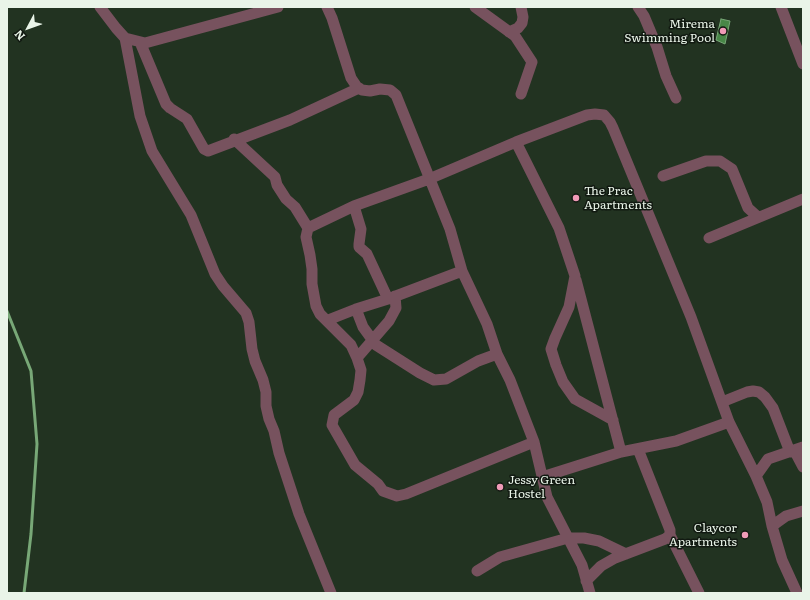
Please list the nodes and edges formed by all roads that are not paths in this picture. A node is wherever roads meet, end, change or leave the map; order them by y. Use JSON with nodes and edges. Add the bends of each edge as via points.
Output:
{"nodes":[{"id":1,"x":100,"y":7,"type":"edge"},
{"id":2,"x":278,"y":7,"type":"edge"},
{"id":3,"x":327,"y":7,"type":"edge"},
{"id":4,"x":475,"y":7,"type":"edge"},
{"id":5,"x":521,"y":7,"type":"edge"},
{"id":6,"x":638,"y":7,"type":"edge"},
{"id":7,"x":781,"y":7,"type":"edge"},
{"id":8,"x":509,"y":32,"type":"junction"},
{"id":9,"x":125,"y":38,"type":"junction"},
{"id":10,"x":140,"y":42,"type":"junction"},
{"id":11,"x":803,"y":64,"type":"edge"},
{"id":12,"x":359,"y":88,"type":"junction"},
{"id":13,"x":521,"y":94,"type":"dead end"},
{"id":14,"x":676,"y":98,"type":"dead end"},
{"id":15,"x":235,"y":140,"type":"junction"},
{"id":16,"x":516,"y":142,"type":"junction"},
{"id":17,"x":663,"y":176,"type":"dead end"},
{"id":18,"x":429,"y":179,"type":"junction"},
{"id":19,"x":803,"y":198,"type":"edge"},
{"id":20,"x":354,"y":206,"type":"junction"},
{"id":21,"x":758,"y":217,"type":"junction"},
{"id":22,"x":308,"y":228,"type":"junction"},
{"id":23,"x":709,"y":238,"type":"dead end"},
{"id":24,"x":462,"y":272,"type":"junction"},
{"id":25,"x":575,"y":276,"type":"junction"},
{"id":26,"x":391,"y":298,"type":"junction"},
{"id":27,"x":356,"y":309,"type":"junction"},
{"id":28,"x":328,"y":320,"type":"junction"},
{"id":29,"x":372,"y":339,"type":"junction"},
{"id":30,"x":497,"y":354,"type":"junction"},
{"id":31,"x":357,"y":358,"type":"junction"},
{"id":32,"x":722,"y":402,"type":"junction"},
{"id":33,"x":613,"y":420,"type":"junction"},
{"id":34,"x":729,"y":422,"type":"junction"},
{"id":35,"x":534,"y":442,"type":"junction"},
{"id":36,"x":638,"y":449,"type":"junction"},
{"id":37,"x":796,"y":450,"type":"edge"},
{"id":38,"x":621,"y":452,"type":"junction"},
{"id":39,"x":803,"y":467,"type":"edge"},
{"id":40,"x":756,"y":476,"type":"junction"},
{"id":41,"x":542,"y":477,"type":"junction"},
{"id":42,"x":803,"y":511,"type":"edge"},
{"id":43,"x":772,"y":526,"type":"junction"},
{"id":44,"x":670,"y":535,"type":"junction"},
{"id":45,"x":568,"y":538,"type":"junction"},
{"id":46,"x":626,"y":554,"type":"junction"},
{"id":47,"x":477,"y":571,"type":"dead end"},
{"id":48,"x":586,"y":581,"type":"junction"},
{"id":49,"x":332,"y":593,"type":"edge"},
{"id":50,"x":590,"y":593,"type":"edge"},
{"id":51,"x":699,"y":593,"type":"edge"},
{"id":52,"x":797,"y":593,"type":"edge"}],
"edges":[{"from":1,"to":9,"type":"street"},
{"from":2,"to":10,"type":"street","via":[[145,43]]},
{"from":3,"to":12,"type":"street","via":[[351,78]]},
{"from":4,"to":8,"type":"street"},
{"from":5,"to":8,"type":"street","via":[[522,23]]},
{"from":6,"to":14,"type":"street","via":[[657,47]]},
{"from":7,"to":11,"type":"street"},
{"from":8,"to":13,"type":"street","via":[[515,36],[532,62]]},
{"from":9,"to":10,"type":"street"},
{"from":9,"to":49,"type":"street","via":[[140,116],[152,151],[191,215],[215,274],[246,314],[249,322],[252,349],[263,380],[269,420],[279,453],[299,514]]},
{"from":10,"to":15,"type":"street","via":[[166,104],[186,118],[204,149],[208,151]]},
{"from":12,"to":15,"type":"street","via":[[290,120]]},
{"from":12,"to":18,"type":"street","via":[[370,91],[390,90],[396,96]]},
{"from":15,"to":22,"type":"street","via":[[275,177],[286,200],[295,207]]},
{"from":16,"to":18,"type":"street"},
{"from":16,"to":25,"type":"street","via":[[558,228]]},
{"from":16,"to":32,"type":"street","via":[[587,115],[604,115],[610,122],[691,317]]},
{"from":17,"to":21,"type":"street","via":[[720,160],[732,169],[748,208]]},
{"from":18,"to":20,"type":"street"},
{"from":18,"to":24,"type":"street","via":[[450,229]]},
{"from":19,"to":21,"type":"street"},
{"from":20,"to":22,"type":"street"},
{"from":20,"to":26,"type":"street","via":[[361,229],[359,247],[367,254]]},
{"from":21,"to":23,"type":"street"},
{"from":22,"to":28,"type":"street","via":[[306,237],[316,306],[320,314]]},
{"from":24,"to":26,"type":"street"},
{"from":24,"to":30,"type":"street","via":[[487,324]]},
{"from":25,"to":33,"type":"street"},
{"from":25,"to":33,"type":"street","via":[[570,303],[551,349],[563,382],[575,399]]},
{"from":26,"to":27,"type":"street"},
{"from":26,"to":29,"type":"street","via":[[396,308],[389,321]]},
{"from":27,"to":28,"type":"street"},
{"from":27,"to":29,"type":"street","via":[[363,327]]},
{"from":28,"to":31,"type":"street","via":[[351,345]]},
{"from":29,"to":30,"type":"street","via":[[376,345],[420,374],[434,380],[446,379],[478,361]]},
{"from":29,"to":31,"type":"street"},
{"from":30,"to":35,"type":"street"},
{"from":31,"to":35,"type":"street","via":[[361,370],[358,392],[354,400],[334,416],[332,425],[355,465],[389,494],[406,494]]},
{"from":32,"to":34,"type":"street"},
{"from":32,"to":37,"type":"street","via":[[747,392],[759,392],[773,408]]},
{"from":33,"to":38,"type":"street"},
{"from":34,"to":36,"type":"street","via":[[676,441]]},
{"from":34,"to":40,"type":"street"},
{"from":35,"to":41,"type":"street"},
{"from":36,"to":38,"type":"street"},
{"from":36,"to":44,"type":"street"},
{"from":37,"to":39,"type":"street"},
{"from":37,"to":40,"type":"street","via":[[768,459]]},
{"from":38,"to":41,"type":"street"},
{"from":40,"to":43,"type":"street","via":[[767,502]]},
{"from":41,"to":45,"type":"street","via":[[547,496]]},
{"from":42,"to":43,"type":"street","via":[[786,516]]},
{"from":43,"to":52,"type":"street","via":[[782,560]]},
{"from":44,"to":46,"type":"street","via":[[665,540]]},
{"from":44,"to":51,"type":"street"},
{"from":45,"to":46,"type":"street","via":[[599,541]]},
{"from":45,"to":47,"type":"street","via":[[500,556]]},
{"from":45,"to":48,"type":"street","via":[[582,566]]},
{"from":46,"to":48,"type":"street","via":[[601,566]]},
{"from":48,"to":50,"type":"street"}]}
